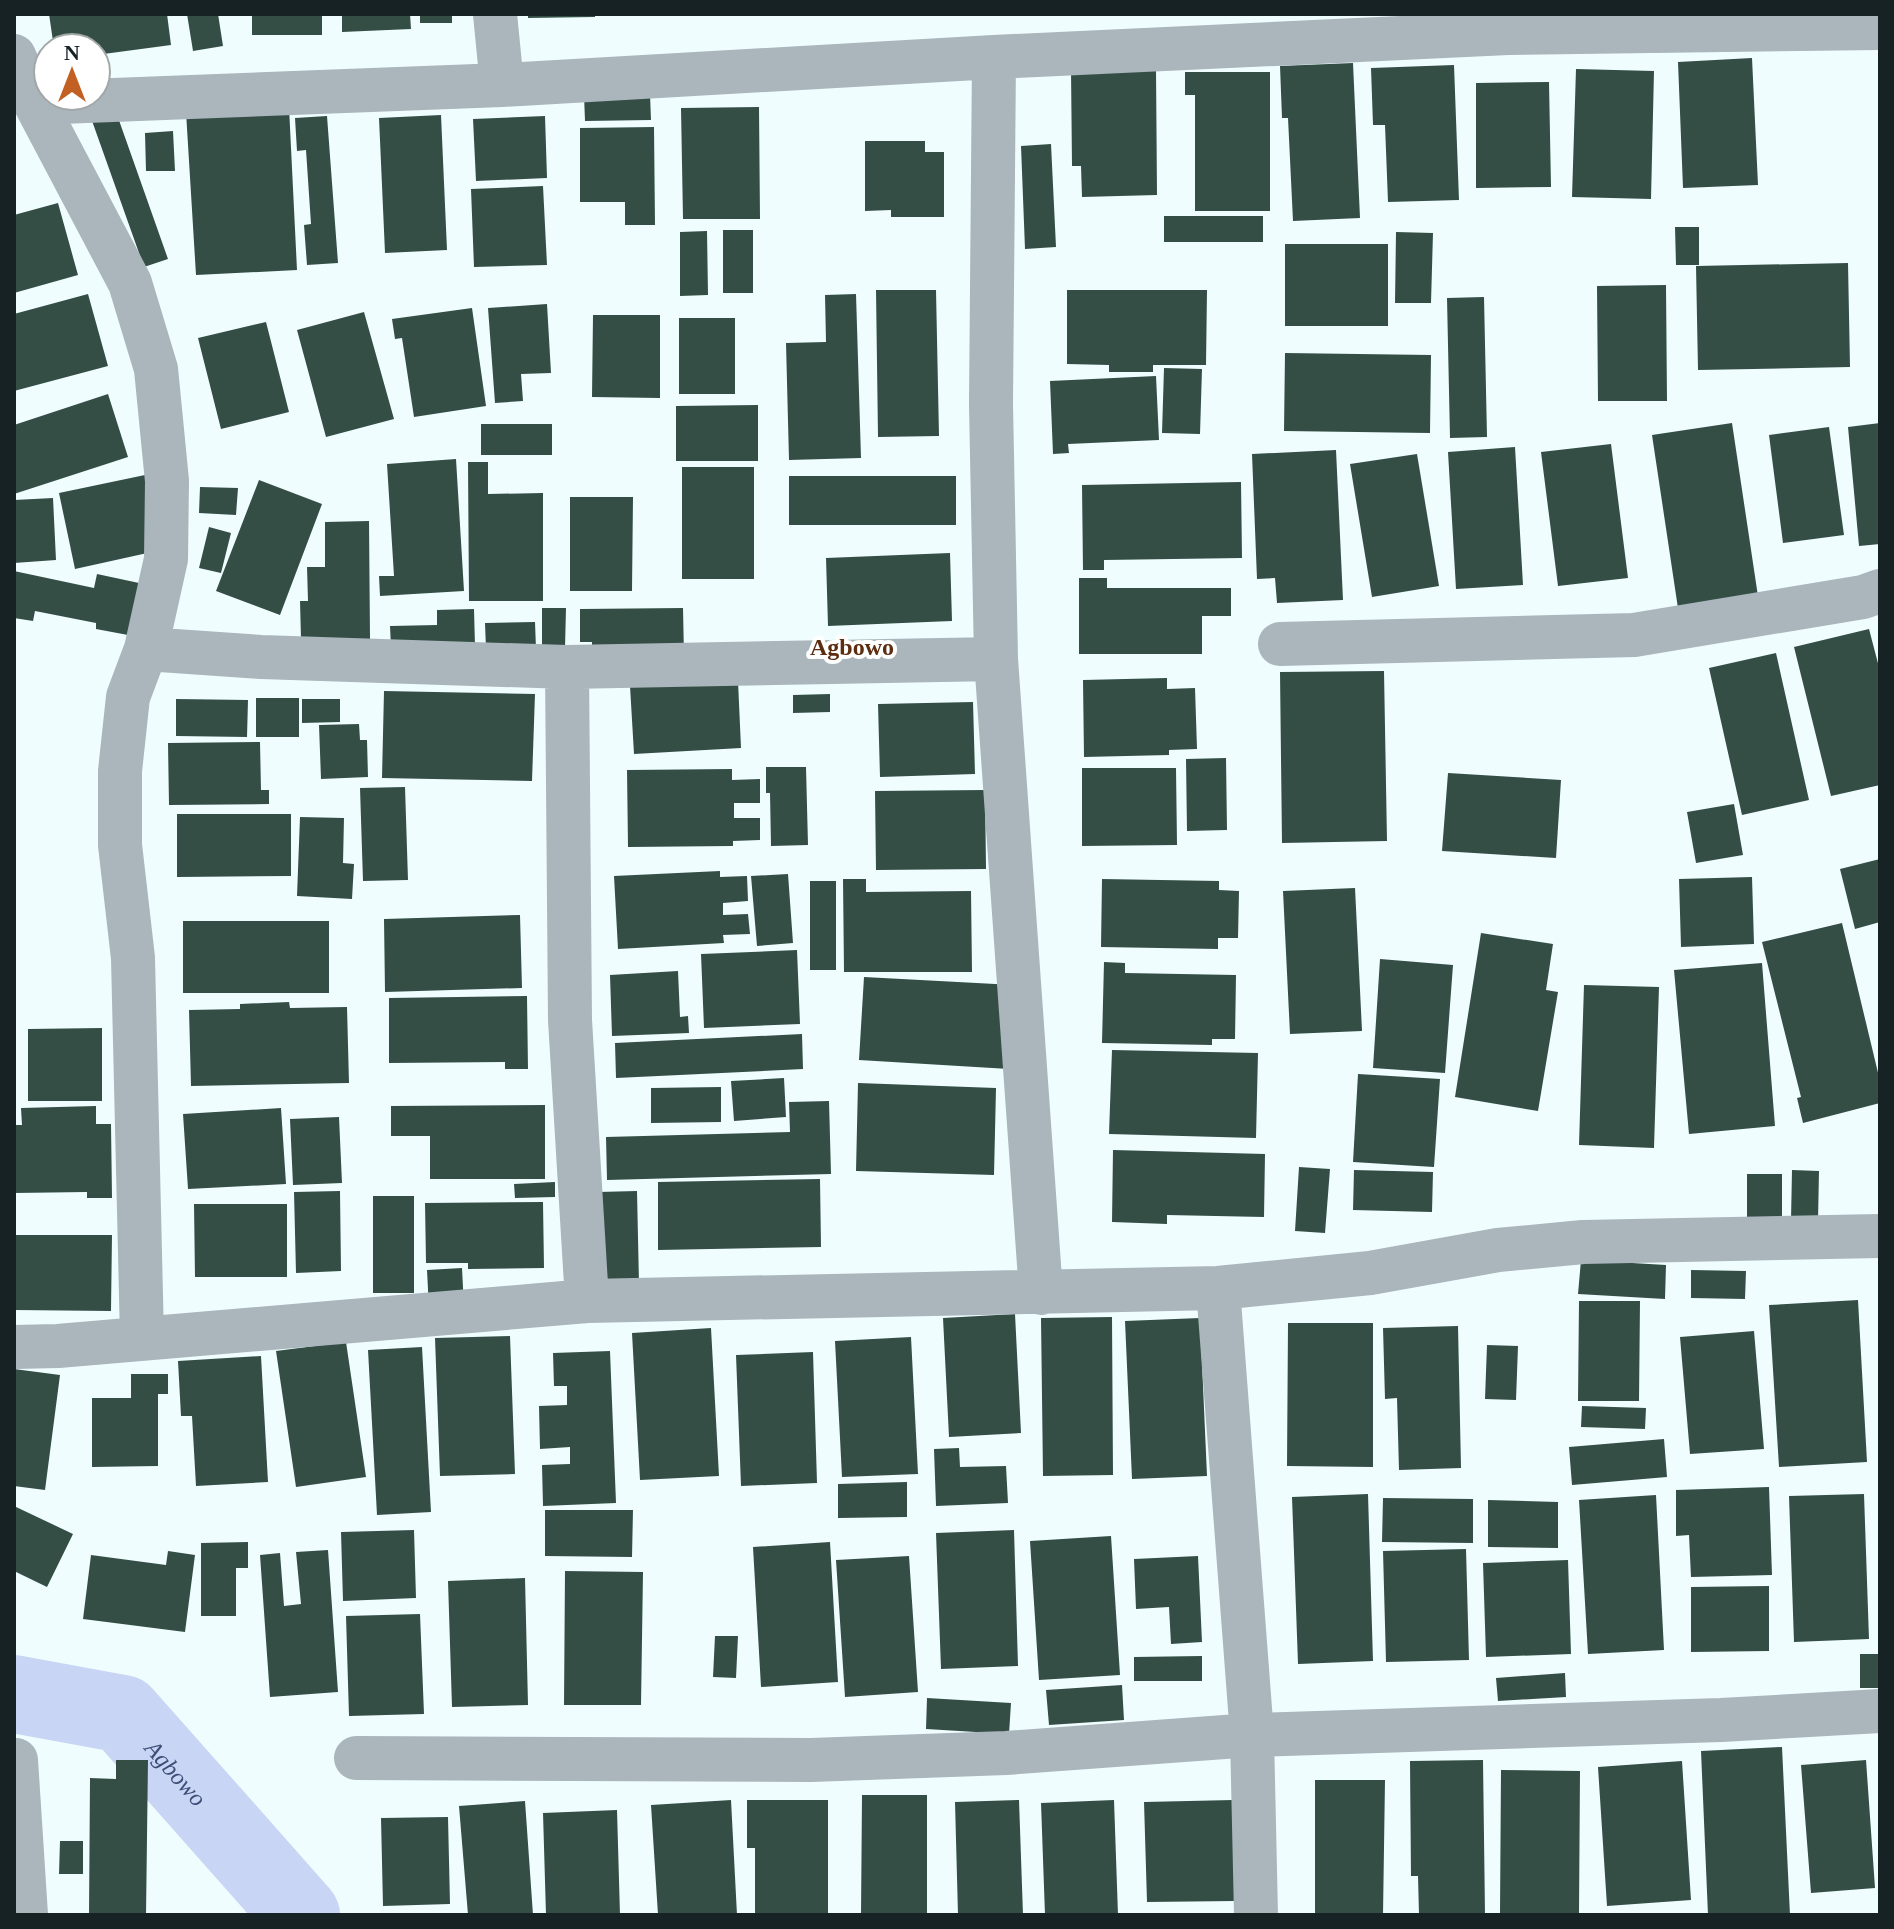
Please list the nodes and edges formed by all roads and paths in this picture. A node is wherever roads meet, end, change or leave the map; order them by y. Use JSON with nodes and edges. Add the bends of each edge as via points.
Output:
{"nodes":[{"id":1,"x":495,"y":14,"type":"edge"},
{"id":2,"x":1509,"y":24,"type":"edge"},
{"id":3,"x":1880,"y":28,"type":"edge"},
{"id":4,"x":14,"y":56,"type":"edge"},
{"id":5,"x":994,"y":57,"type":"junction"},
{"id":6,"x":502,"y":85,"type":"junction"},
{"id":7,"x":32,"y":96,"type":"edge"},
{"id":8,"x":112,"y":100,"type":"edge"},
{"id":9,"x":40,"y":112,"type":"edge"},
{"id":10,"x":1880,"y":591,"type":"edge"},
{"id":11,"x":1280,"y":644,"type":"dead end"},
{"id":12,"x":146,"y":649,"type":"junction"},
{"id":13,"x":996,"y":659,"type":"junction"},
{"id":14,"x":567,"y":667,"type":"junction"},
{"id":15,"x":1880,"y":1236,"type":"edge"},
{"id":16,"x":1218,"y":1288,"type":"junction"},
{"id":17,"x":1041,"y":1293,"type":"junction"},
{"id":18,"x":587,"y":1301,"type":"junction"},
{"id":19,"x":142,"y":1338,"type":"junction"},
{"id":20,"x":14,"y":1347,"type":"edge"},
{"id":21,"x":1880,"y":1711,"type":"edge"},
{"id":22,"x":1252,"y":1735,"type":"junction"},
{"id":23,"x":356,"y":1758,"type":"dead end"},
{"id":24,"x":16,"y":1760,"type":"dead end"},
{"id":25,"x":26,"y":1915,"type":"edge"},
{"id":26,"x":1256,"y":1915,"type":"edge"}],
"edges":[{"from":1,"to":6,"type":"street"},
{"from":2,"to":3,"type":"street"},
{"from":2,"to":5,"type":"street"},
{"from":4,"to":7,"type":"street"},
{"from":5,"to":6,"type":"street"},
{"from":5,"to":13,"type":"street","via":[[991,404]]},
{"from":6,"to":8,"type":"street"},
{"from":9,"to":12,"type":"street","via":[[130,283],[156,369],[167,481],[166,559]]},
{"from":10,"to":11,"type":"street","via":[[1634,635]]},
{"from":12,"to":14,"type":"street"},
{"from":12,"to":19,"type":"street","via":[[128,697],[120,771],[120,845],[133,958]]},
{"from":13,"to":14,"type":"street"},
{"from":13,"to":17,"type":"street"},
{"from":14,"to":18,"type":"street","via":[[570,1020]]},
{"from":15,"to":16,"type":"street","via":[[1583,1242],[1498,1250],[1370,1273]]},
{"from":16,"to":17,"type":"street"},
{"from":16,"to":22,"type":"street"},
{"from":17,"to":18,"type":"street"},
{"from":18,"to":19,"type":"street"},
{"from":19,"to":20,"type":"street"},
{"from":21,"to":22,"type":"street"},
{"from":22,"to":23,"type":"street","via":[[1006,1753],[811,1760]]},
{"from":22,"to":26,"type":"street"},
{"from":24,"to":25,"type":"street"}]}
